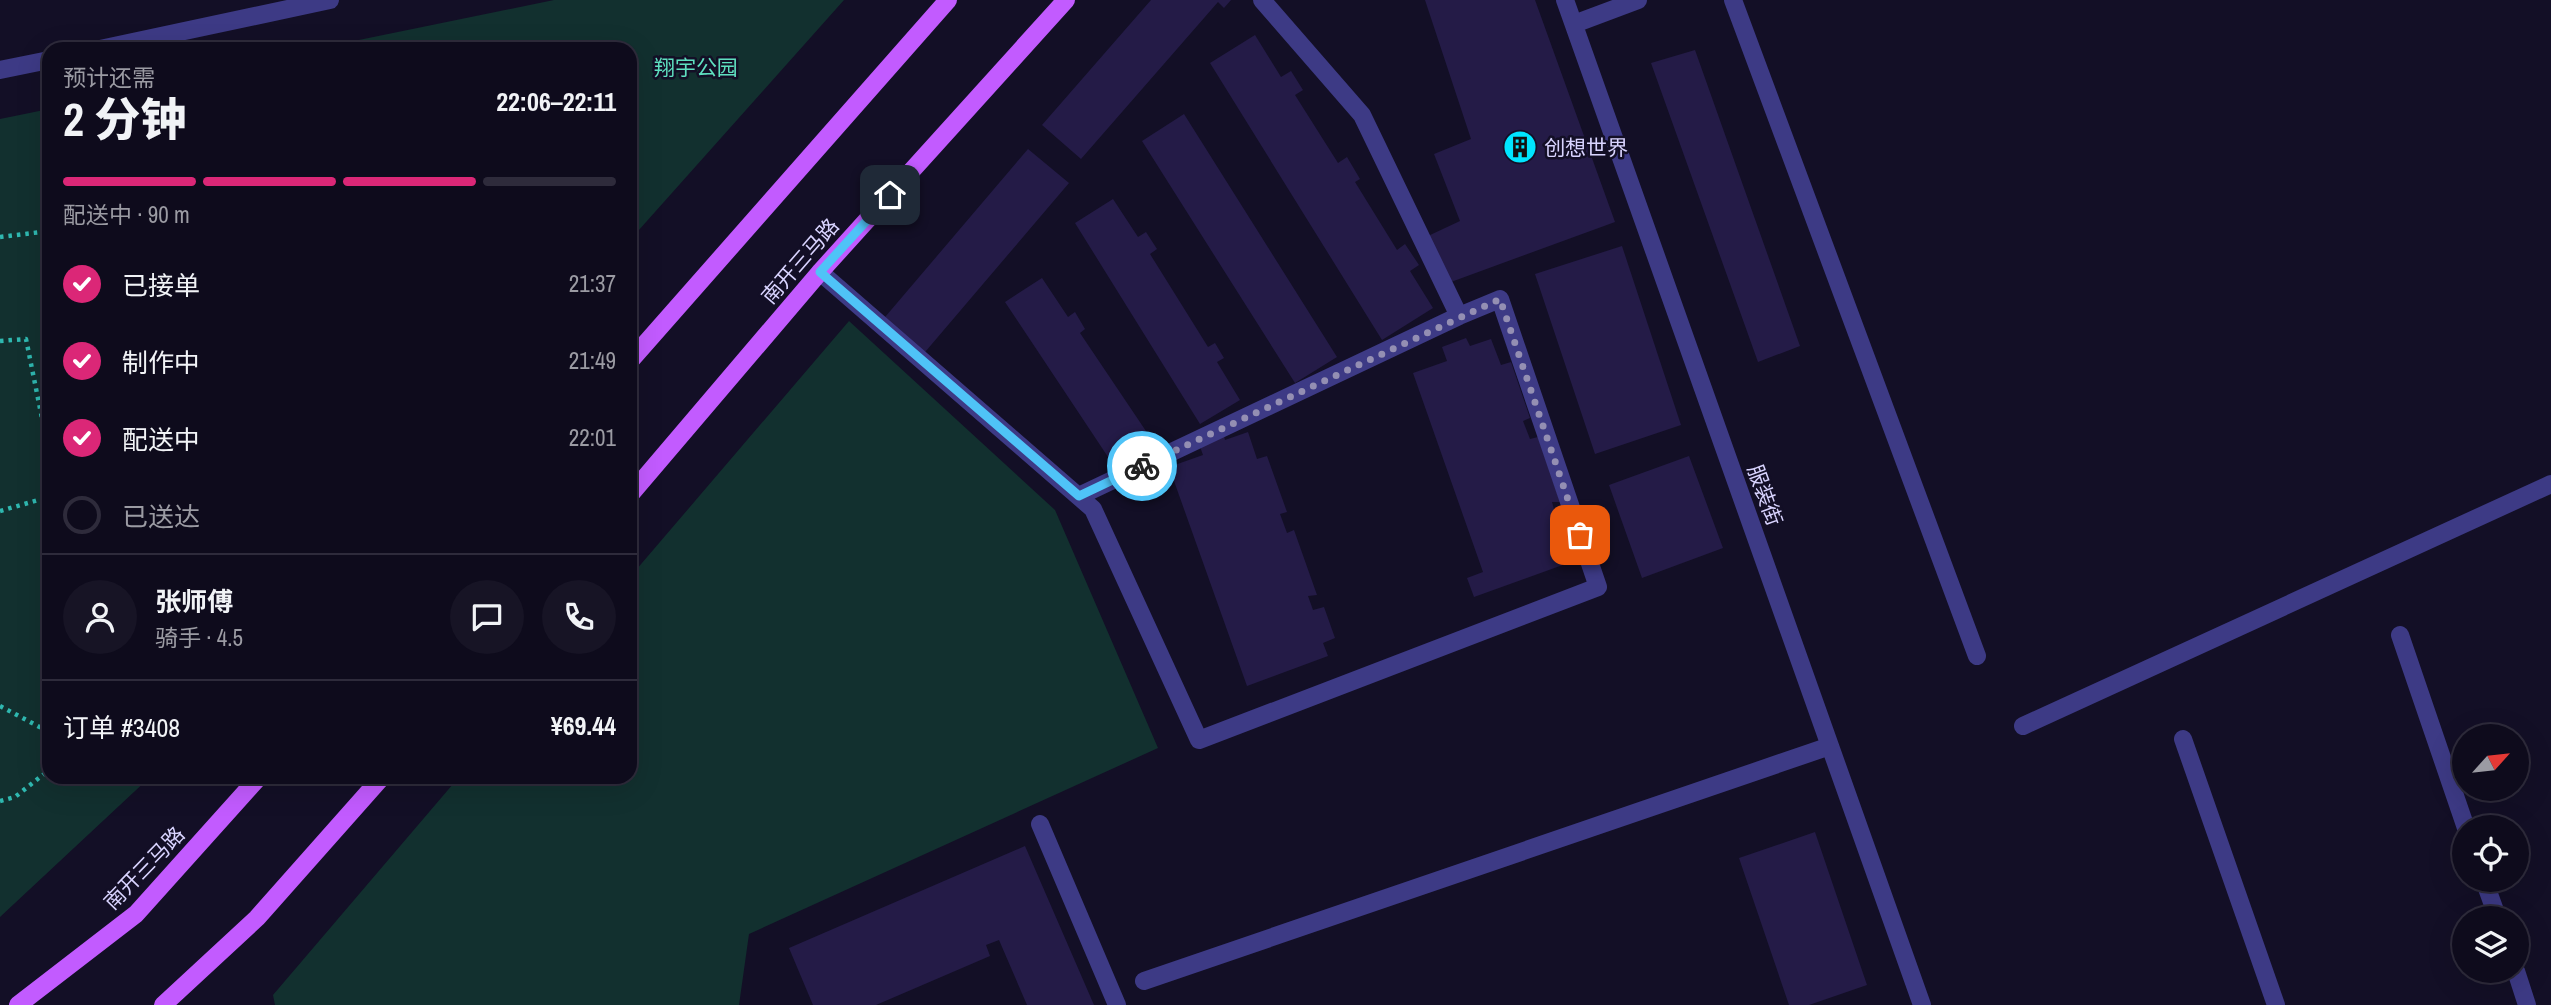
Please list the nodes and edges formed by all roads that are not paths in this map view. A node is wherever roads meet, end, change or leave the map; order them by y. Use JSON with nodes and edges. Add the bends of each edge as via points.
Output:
{"nodes":[{"id":1,"x":330,"y":0,"type":"edge"},
{"id":2,"x":947,"y":0,"type":"edge"},
{"id":3,"x":1066,"y":0,"type":"edge"},
{"id":4,"x":1262,"y":0,"type":"edge"},
{"id":5,"x":1565,"y":0,"type":"edge"},
{"id":6,"x":1638,"y":0,"type":"edge"},
{"id":7,"x":1733,"y":0,"type":"edge"},
{"id":8,"x":1574,"y":24,"type":"junction"},
{"id":9,"x":133,"y":42,"type":"edge"},
{"id":10,"x":42,"y":61,"type":"edge"},
{"id":11,"x":0,"y":70,"type":"edge"},
{"id":12,"x":820,"y":272,"type":"junction"},
{"id":13,"x":1459,"y":316,"type":"junction"},
{"id":14,"x":637,"y":354,"type":"edge"},
{"id":15,"x":2551,"y":484,"type":"edge"},
{"id":16,"x":637,"y":487,"type":"edge"},
{"id":17,"x":1079,"y":496,"type":"junction"},
{"id":18,"x":2400,"y":635,"type":"dead end"},
{"id":19,"x":1977,"y":656,"type":"dead end"},
{"id":20,"x":2023,"y":726,"type":"dead end"},
{"id":21,"x":2183,"y":739,"type":"dead end"},
{"id":22,"x":1830,"y":746,"type":"junction"},
{"id":23,"x":253,"y":784,"type":"edge"},
{"id":24,"x":376,"y":784,"type":"edge"},
{"id":25,"x":2462,"y":815,"type":"edge"},
{"id":26,"x":1040,"y":824,"type":"dead end"},
{"id":27,"x":1144,"y":981,"type":"dead end"},
{"id":28,"x":2520,"y":983,"type":"edge"},
{"id":29,"x":18,"y":1005,"type":"edge"},
{"id":30,"x":163,"y":1005,"type":"edge"},
{"id":31,"x":1117,"y":1005,"type":"edge"},
{"id":32,"x":1922,"y":1005,"type":"edge"},
{"id":33,"x":2276,"y":1005,"type":"edge"},
{"id":34,"x":2527,"y":1005,"type":"edge"}],
"edges":[{"from":1,"to":9,"type":"street"},
{"from":2,"to":14,"type":"main road"},
{"from":3,"to":12,"type":"main road","name":"南开三马路"},
{"from":4,"to":13,"type":"street","via":[[1362,115]]},
{"from":5,"to":8,"type":"street","name":"服装街"},
{"from":6,"to":8,"type":"street"},
{"from":7,"to":19,"type":"street"},
{"from":8,"to":22,"type":"street","name":"服装街"},
{"from":10,"to":11,"type":"street"},
{"from":12,"to":16,"type":"main road","name":"南开三马路"},
{"from":12,"to":17,"type":"street"},
{"from":13,"to":17,"type":"street"},
{"from":13,"to":17,"type":"street","via":[[1500,299],[1598,587],[1199,740],[1093,509]]},
{"from":15,"to":20,"type":"street"},
{"from":18,"to":25,"type":"street"},
{"from":21,"to":33,"type":"street"},
{"from":22,"to":27,"type":"street"},
{"from":22,"to":32,"type":"street","name":"服装街"},
{"from":23,"to":29,"type":"main road","name":"南开三马路","via":[[136,914]]},
{"from":24,"to":30,"type":"main road","via":[[257,918]]},
{"from":26,"to":31,"type":"street"},
{"from":28,"to":34,"type":"street"}]}
